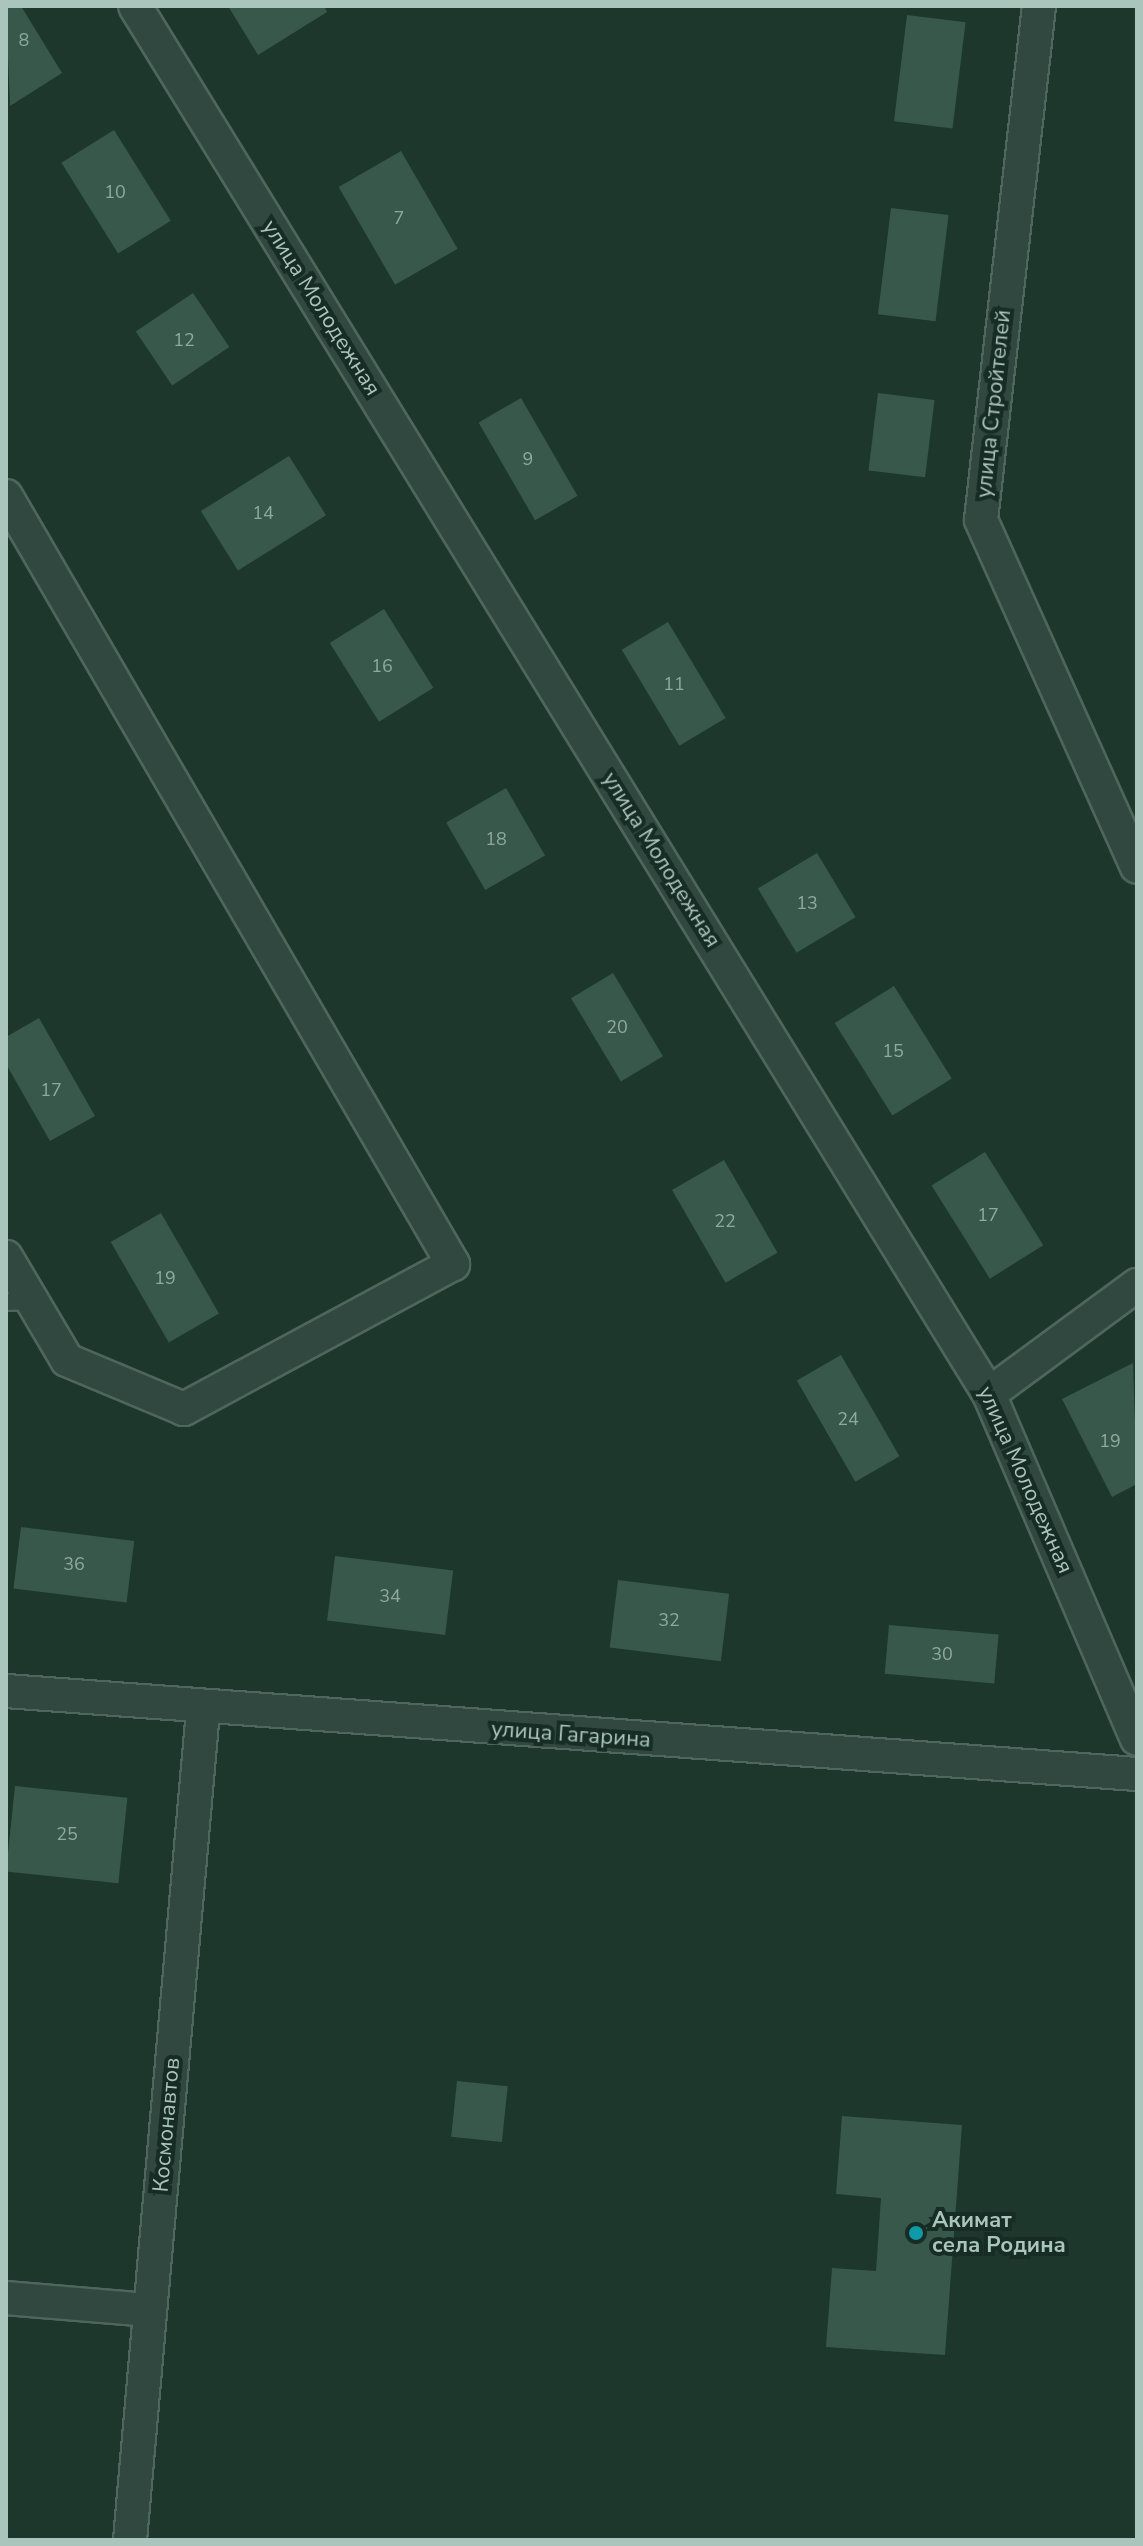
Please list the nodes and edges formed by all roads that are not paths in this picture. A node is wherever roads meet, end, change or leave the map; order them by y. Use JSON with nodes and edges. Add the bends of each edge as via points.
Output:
{"nodes":[{"id":1,"x":135,"y":6,"type":"edge"},
{"id":2,"x":1039,"y":6,"type":"edge"},
{"id":3,"x":6,"y":496,"type":"edge"},
{"id":4,"x":1137,"y":867,"type":"edge"},
{"id":5,"x":6,"y":1257,"type":"edge"},
{"id":6,"x":1137,"y":1285,"type":"edge"},
{"id":7,"x":19,"y":1302,"type":"edge"},
{"id":8,"x":989,"y":1394,"type":"junction"},
{"id":9,"x":6,"y":1691,"type":"edge"},
{"id":10,"x":203,"y":1711,"type":"junction"},
{"id":11,"x":1137,"y":1739,"type":"edge"},
{"id":12,"x":1137,"y":1774,"type":"edge"},
{"id":13,"x":6,"y":2298,"type":"edge"},
{"id":14,"x":150,"y":2310,"type":"junction"},
{"id":15,"x":130,"y":2540,"type":"edge"}],
"edges":[{"from":1,"to":8,"type":"street","name":"улица Молодежная"},
{"from":2,"to":4,"type":"street","name":"улица Стройтелей","via":[[981,520]]},
{"from":3,"to":7,"type":"street","via":[[453,1264],[184,1409],[67,1360]]},
{"from":5,"to":7,"type":"street"},
{"from":6,"to":8,"type":"street"},
{"from":8,"to":11,"type":"street","name":"улица Молодежная"},
{"from":9,"to":10,"type":"street","name":"улица Гагарина"},
{"from":10,"to":12,"type":"street","name":"улица Гагарина"},
{"from":10,"to":14,"type":"street","name":"Космонавтов"},
{"from":13,"to":14,"type":"street"},
{"from":14,"to":15,"type":"street","name":"Космонавтов"}]}
